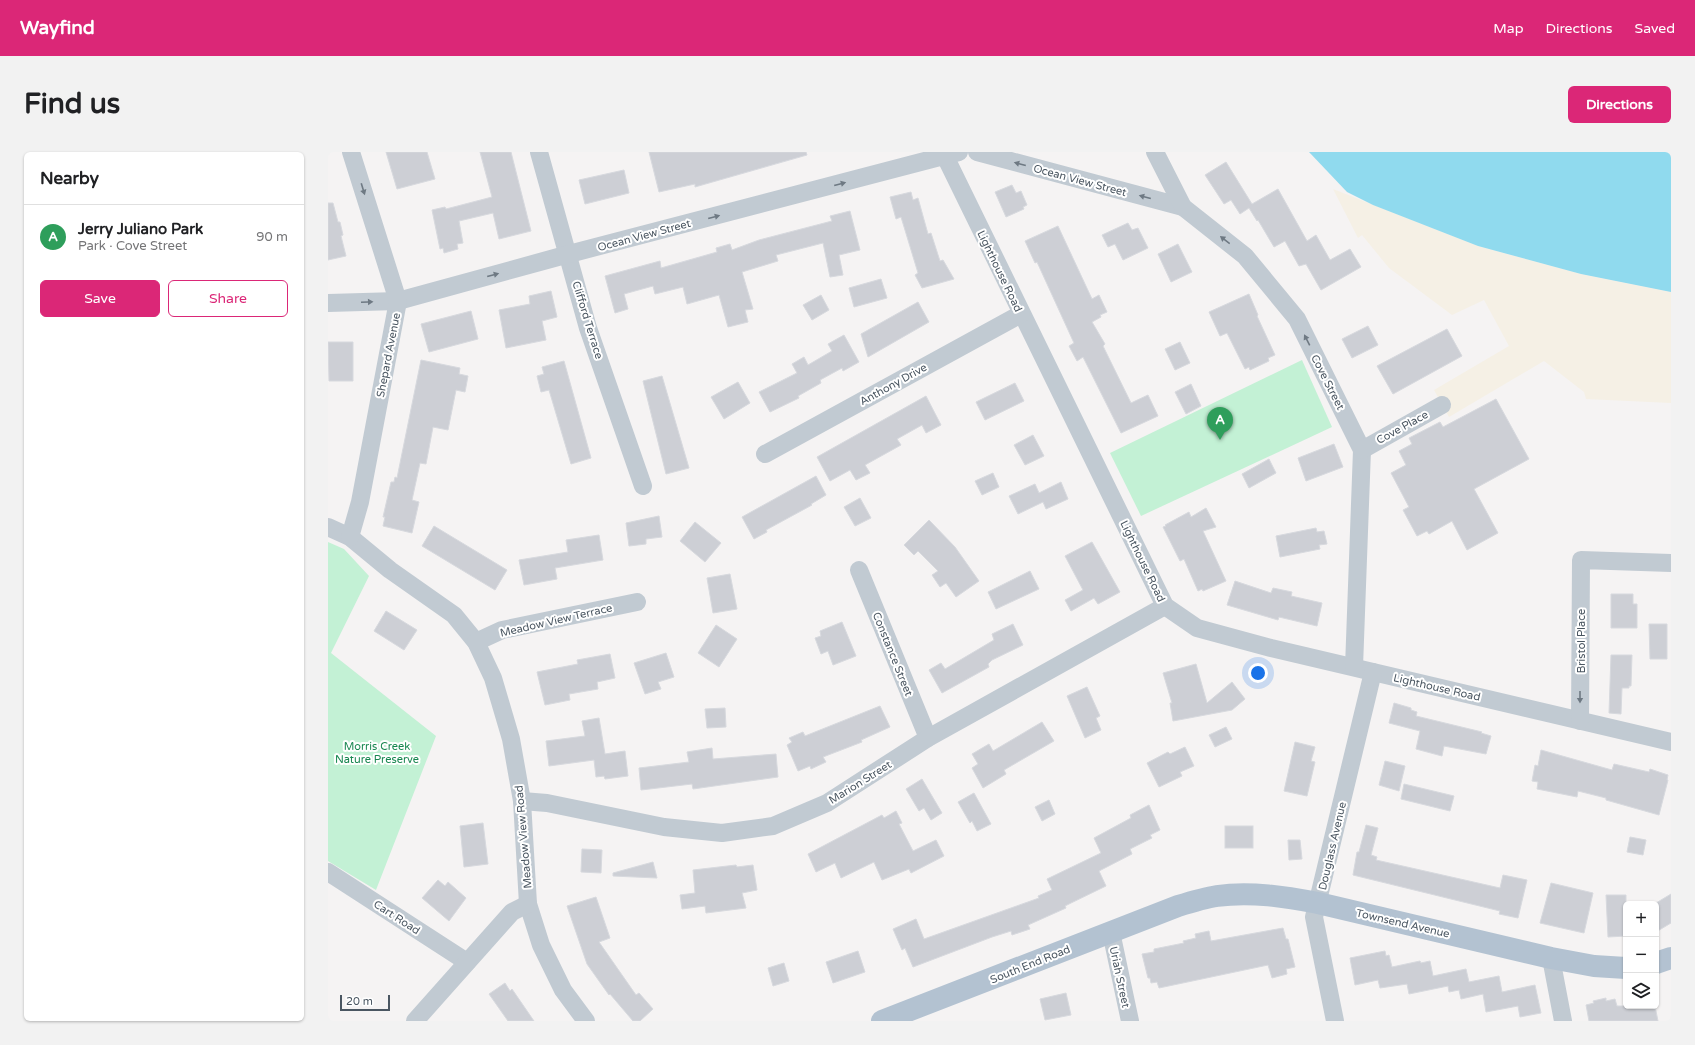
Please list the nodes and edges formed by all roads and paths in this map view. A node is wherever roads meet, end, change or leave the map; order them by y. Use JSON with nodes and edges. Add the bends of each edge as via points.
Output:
{"nodes":[{"id":1,"x":351,"y":152,"type":"edge"},
{"id":2,"x":538,"y":152,"type":"edge"},
{"id":3,"x":977,"y":152,"type":"edge"},
{"id":4,"x":1155,"y":152,"type":"edge"},
{"id":5,"x":949,"y":154,"type":"edge"},
{"id":6,"x":1183,"y":207,"type":"junction"},
{"id":7,"x":569,"y":254,"type":"junction"},
{"id":8,"x":398,"y":302,"type":"junction"},
{"id":9,"x":328,"y":303,"type":"edge"},
{"id":10,"x":1021,"y":314,"type":"junction"},
{"id":11,"x":1442,"y":405,"type":"dead end"},
{"id":12,"x":1362,"y":450,"type":"junction"},
{"id":13,"x":765,"y":454,"type":"dead end"},
{"id":14,"x":643,"y":486,"type":"dead end"},
{"id":15,"x":328,"y":528,"type":"edge"},
{"id":16,"x":350,"y":537,"type":"junction"},
{"id":17,"x":1671,"y":563,"type":"edge"},
{"id":18,"x":859,"y":570,"type":"dead end"},
{"id":19,"x":637,"y":602,"type":"dead end"},
{"id":20,"x":1165,"y":606,"type":"junction"},
{"id":21,"x":476,"y":642,"type":"junction"},
{"id":22,"x":1354,"y":667,"type":"junction"},
{"id":23,"x":1373,"y":672,"type":"junction"},
{"id":24,"x":1580,"y":721,"type":"junction"},
{"id":25,"x":928,"y":738,"type":"junction"},
{"id":26,"x":1671,"y":742,"type":"edge"},
{"id":27,"x":522,"y":801,"type":"junction"},
{"id":28,"x":328,"y":872,"type":"edge"},
{"id":29,"x":1318,"y":903,"type":"junction"},
{"id":30,"x":528,"y":904,"type":"junction"},
{"id":31,"x":1178,"y":906,"type":"joint"},
{"id":32,"x":1111,"y":932,"type":"junction"},
{"id":33,"x":1551,"y":958,"type":"junction"},
{"id":34,"x":1671,"y":958,"type":"edge"},
{"id":35,"x":467,"y":962,"type":"junction"},
{"id":36,"x":1659,"y":962,"type":"edge"},
{"id":37,"x":1623,"y":968,"type":"edge"},
{"id":38,"x":415,"y":1021,"type":"edge"},
{"id":39,"x":586,"y":1021,"type":"edge"},
{"id":40,"x":882,"y":1021,"type":"edge"},
{"id":41,"x":1130,"y":1021,"type":"edge"},
{"id":42,"x":1335,"y":1021,"type":"edge"},
{"id":43,"x":1563,"y":1021,"type":"edge"}],
"edges":[{"from":1,"to":8,"type":"street","name":"Shepard Avenue","one_way":true},
{"from":2,"to":7,"type":"street","name":"Clifford Terrace"},
{"from":6,"to":3,"type":"street","name":"Ocean View Street","one_way":true},
{"from":4,"to":6,"type":"street","name":"Cove Street"},
{"from":7,"to":5,"type":"street","name":"Ocean View Street","one_way":true},
{"from":5,"to":10,"type":"street","name":"Lighthouse Road"},
{"from":12,"to":6,"type":"street","name":"Cove Street","one_way":true,"via":[[1297,319],[1245,256]]},
{"from":8,"to":7,"type":"street","name":"Ocean View Street","one_way":true},
{"from":7,"to":14,"type":"street","name":"Clifford Terrace","via":[[588,328]]},
{"from":9,"to":8,"type":"street","name":"Ocean View Street","one_way":true},
{"from":8,"to":16,"type":"street","name":"Shepard Avenue","via":[[360,502]]},
{"from":10,"to":13,"type":"street","name":"Anthony Drive"},
{"from":10,"to":20,"type":"street","name":"Lighthouse Road"},
{"from":11,"to":12,"type":"street","name":"Cove Place"},
{"from":12,"to":22,"type":"street","name":"Cove Street"},
{"from":15,"to":16,"type":"street","name":"Meadow View Road"},
{"from":16,"to":21,"type":"street","name":"Meadow View Road","via":[[390,570],[454,615]]},
{"from":17,"to":24,"type":"street","name":"Bristol Place","one_way":true,"via":[[1581,560]]},
{"from":18,"to":25,"type":"street","name":"Constance Street"},
{"from":19,"to":21,"type":"street","name":"Meadow View Terrace","via":[[502,630]]},
{"from":20,"to":22,"type":"street","name":"Lighthouse Road","via":[[1197,628]]},
{"from":20,"to":25,"type":"street","name":"Marion Street"},
{"from":21,"to":27,"type":"street","name":"Meadow View Road","via":[[493,678],[511,739]]},
{"from":22,"to":23,"type":"street","name":"Lighthouse Road"},
{"from":23,"to":24,"type":"street","name":"Lighthouse Road"},
{"from":23,"to":29,"type":"street","name":"Douglass Avenue"},
{"from":24,"to":26,"type":"street","name":"Lighthouse Road"},
{"from":25,"to":27,"type":"street","name":"Marion Street","via":[[827,803],[773,826],[715,833],[664,827],[547,803]]},
{"from":27,"to":30,"type":"street","name":"Meadow View Road"},
{"from":28,"to":35,"type":"street","name":"Cart Road"},
{"from":29,"to":31,"type":"main road","name":"Townsend Avenue","via":[[1256,894],[1218,896]]},
{"from":29,"to":33,"type":"main road","name":"Townsend Avenue"},
{"from":29,"to":42,"type":"street","name":"Douglass Avenue","via":[[1314,917]]},
{"from":30,"to":35,"type":"street","via":[[512,912]]},
{"from":30,"to":39,"type":"street","name":"Meadow View Road","via":[[541,945],[560,983]]},
{"from":31,"to":32,"type":"main road","name":"South End Road"},
{"from":32,"to":40,"type":"main road","name":"South End Road"},
{"from":32,"to":41,"type":"street","name":"Uriah Street"},
{"from":33,"to":37,"type":"main road","name":"Townsend Avenue","via":[[1594,966]]},
{"from":33,"to":43,"type":"street"},
{"from":34,"to":36,"type":"main road"},
{"from":35,"to":38,"type":"street"}]}
